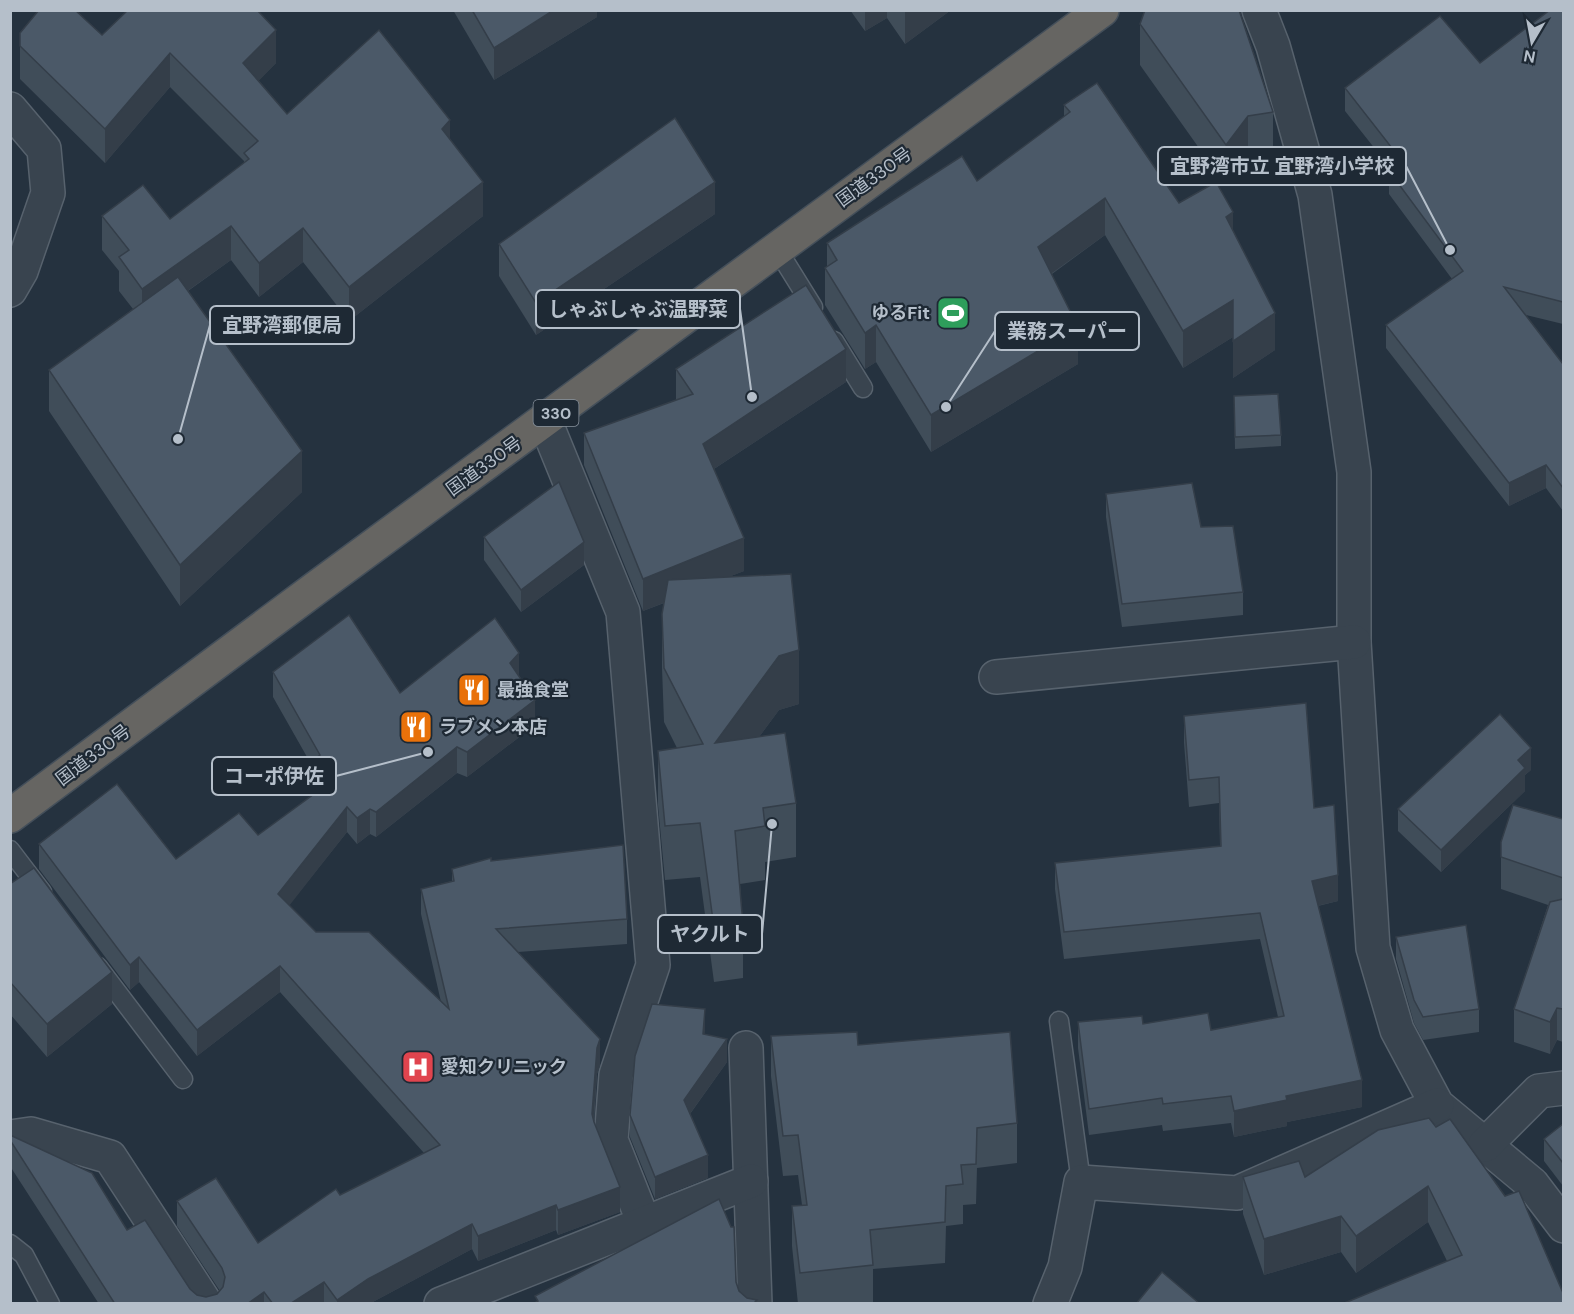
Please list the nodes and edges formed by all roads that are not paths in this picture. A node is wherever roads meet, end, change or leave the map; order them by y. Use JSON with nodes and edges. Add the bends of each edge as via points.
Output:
{"nodes":[{"id":1,"x":1102,"y":10,"type":"edge"},
{"id":2,"x":1259,"y":10,"type":"edge"},
{"id":3,"x":10,"y":110,"type":"edge"},
{"id":4,"x":777,"y":249,"type":"junction"},
{"id":5,"x":10,"y":290,"type":"edge"},
{"id":6,"x":863,"y":388,"type":"dead end"},
{"id":7,"x":545,"y":422,"type":"junction"},
{"id":8,"x":1354,"y":642,"type":"junction"},
{"id":9,"x":996,"y":676,"type":"dead end"},
{"id":10,"x":10,"y":816,"type":"edge"},
{"id":11,"x":10,"y":850,"type":"edge"},
{"id":12,"x":53,"y":907,"type":"edge"},
{"id":13,"x":89,"y":955,"type":"edge"},
{"id":14,"x":1059,"y":1021,"type":"dead end"},
{"id":15,"x":746,"y":1048,"type":"dead end"},
{"id":16,"x":183,"y":1079,"type":"dead end"},
{"id":17,"x":1563,"y":1088,"type":"edge"},
{"id":18,"x":1437,"y":1105,"type":"junction"},
{"id":19,"x":10,"y":1137,"type":"edge"},
{"id":20,"x":1485,"y":1145,"type":"junction"},
{"id":21,"x":750,"y":1181,"type":"junction"},
{"id":22,"x":1081,"y":1182,"type":"junction"},
{"id":23,"x":644,"y":1223,"type":"junction"},
{"id":24,"x":1563,"y":1226,"type":"edge"},
{"id":25,"x":10,"y":1244,"type":"edge"},
{"id":26,"x":50,"y":1304,"type":"edge"},
{"id":27,"x":206,"y":1304,"type":"edge"},
{"id":28,"x":441,"y":1304,"type":"edge"},
{"id":29,"x":755,"y":1304,"type":"edge"},
{"id":30,"x":1050,"y":1304,"type":"edge"}],
"edges":[{"from":1,"to":4,"type":"highway","name":"国道330号","number":"330"},
{"from":2,"to":8,"type":"street","via":[[1315,195],[1354,472]]},
{"from":3,"to":5,"type":"street","via":[[44,149],[48,193],[21,271]]},
{"from":4,"to":6,"type":"lane"},
{"from":4,"to":7,"type":"highway","name":"国道330号","number":"330"},
{"from":7,"to":10,"type":"highway","name":"国道330号","number":"330"},
{"from":7,"to":23,"type":"street","via":[[623,612],[653,965],[616,1075],[611,1140]]},
{"from":8,"to":9,"type":"street"},
{"from":8,"to":18,"type":"street","via":[[1373,948],[1397,1030]]},
{"from":11,"to":12,"type":"lane"},
{"from":13,"to":16,"type":"lane"},
{"from":14,"to":22,"type":"lane"},
{"from":15,"to":21,"type":"street"},
{"from":17,"to":20,"type":"street","via":[[1539,1091]]},
{"from":18,"to":20,"type":"street"},
{"from":18,"to":22,"type":"street","via":[[1237,1193]]},
{"from":19,"to":27,"type":"street","via":[[31,1134],[110,1156]]},
{"from":20,"to":24,"type":"street","via":[[1532,1184]]},
{"from":21,"to":23,"type":"street"},
{"from":21,"to":29,"type":"street"},
{"from":22,"to":30,"type":"street","via":[[1065,1267]]},
{"from":23,"to":28,"type":"street"},
{"from":25,"to":26,"type":"lane","via":[[24,1255]]}]}
